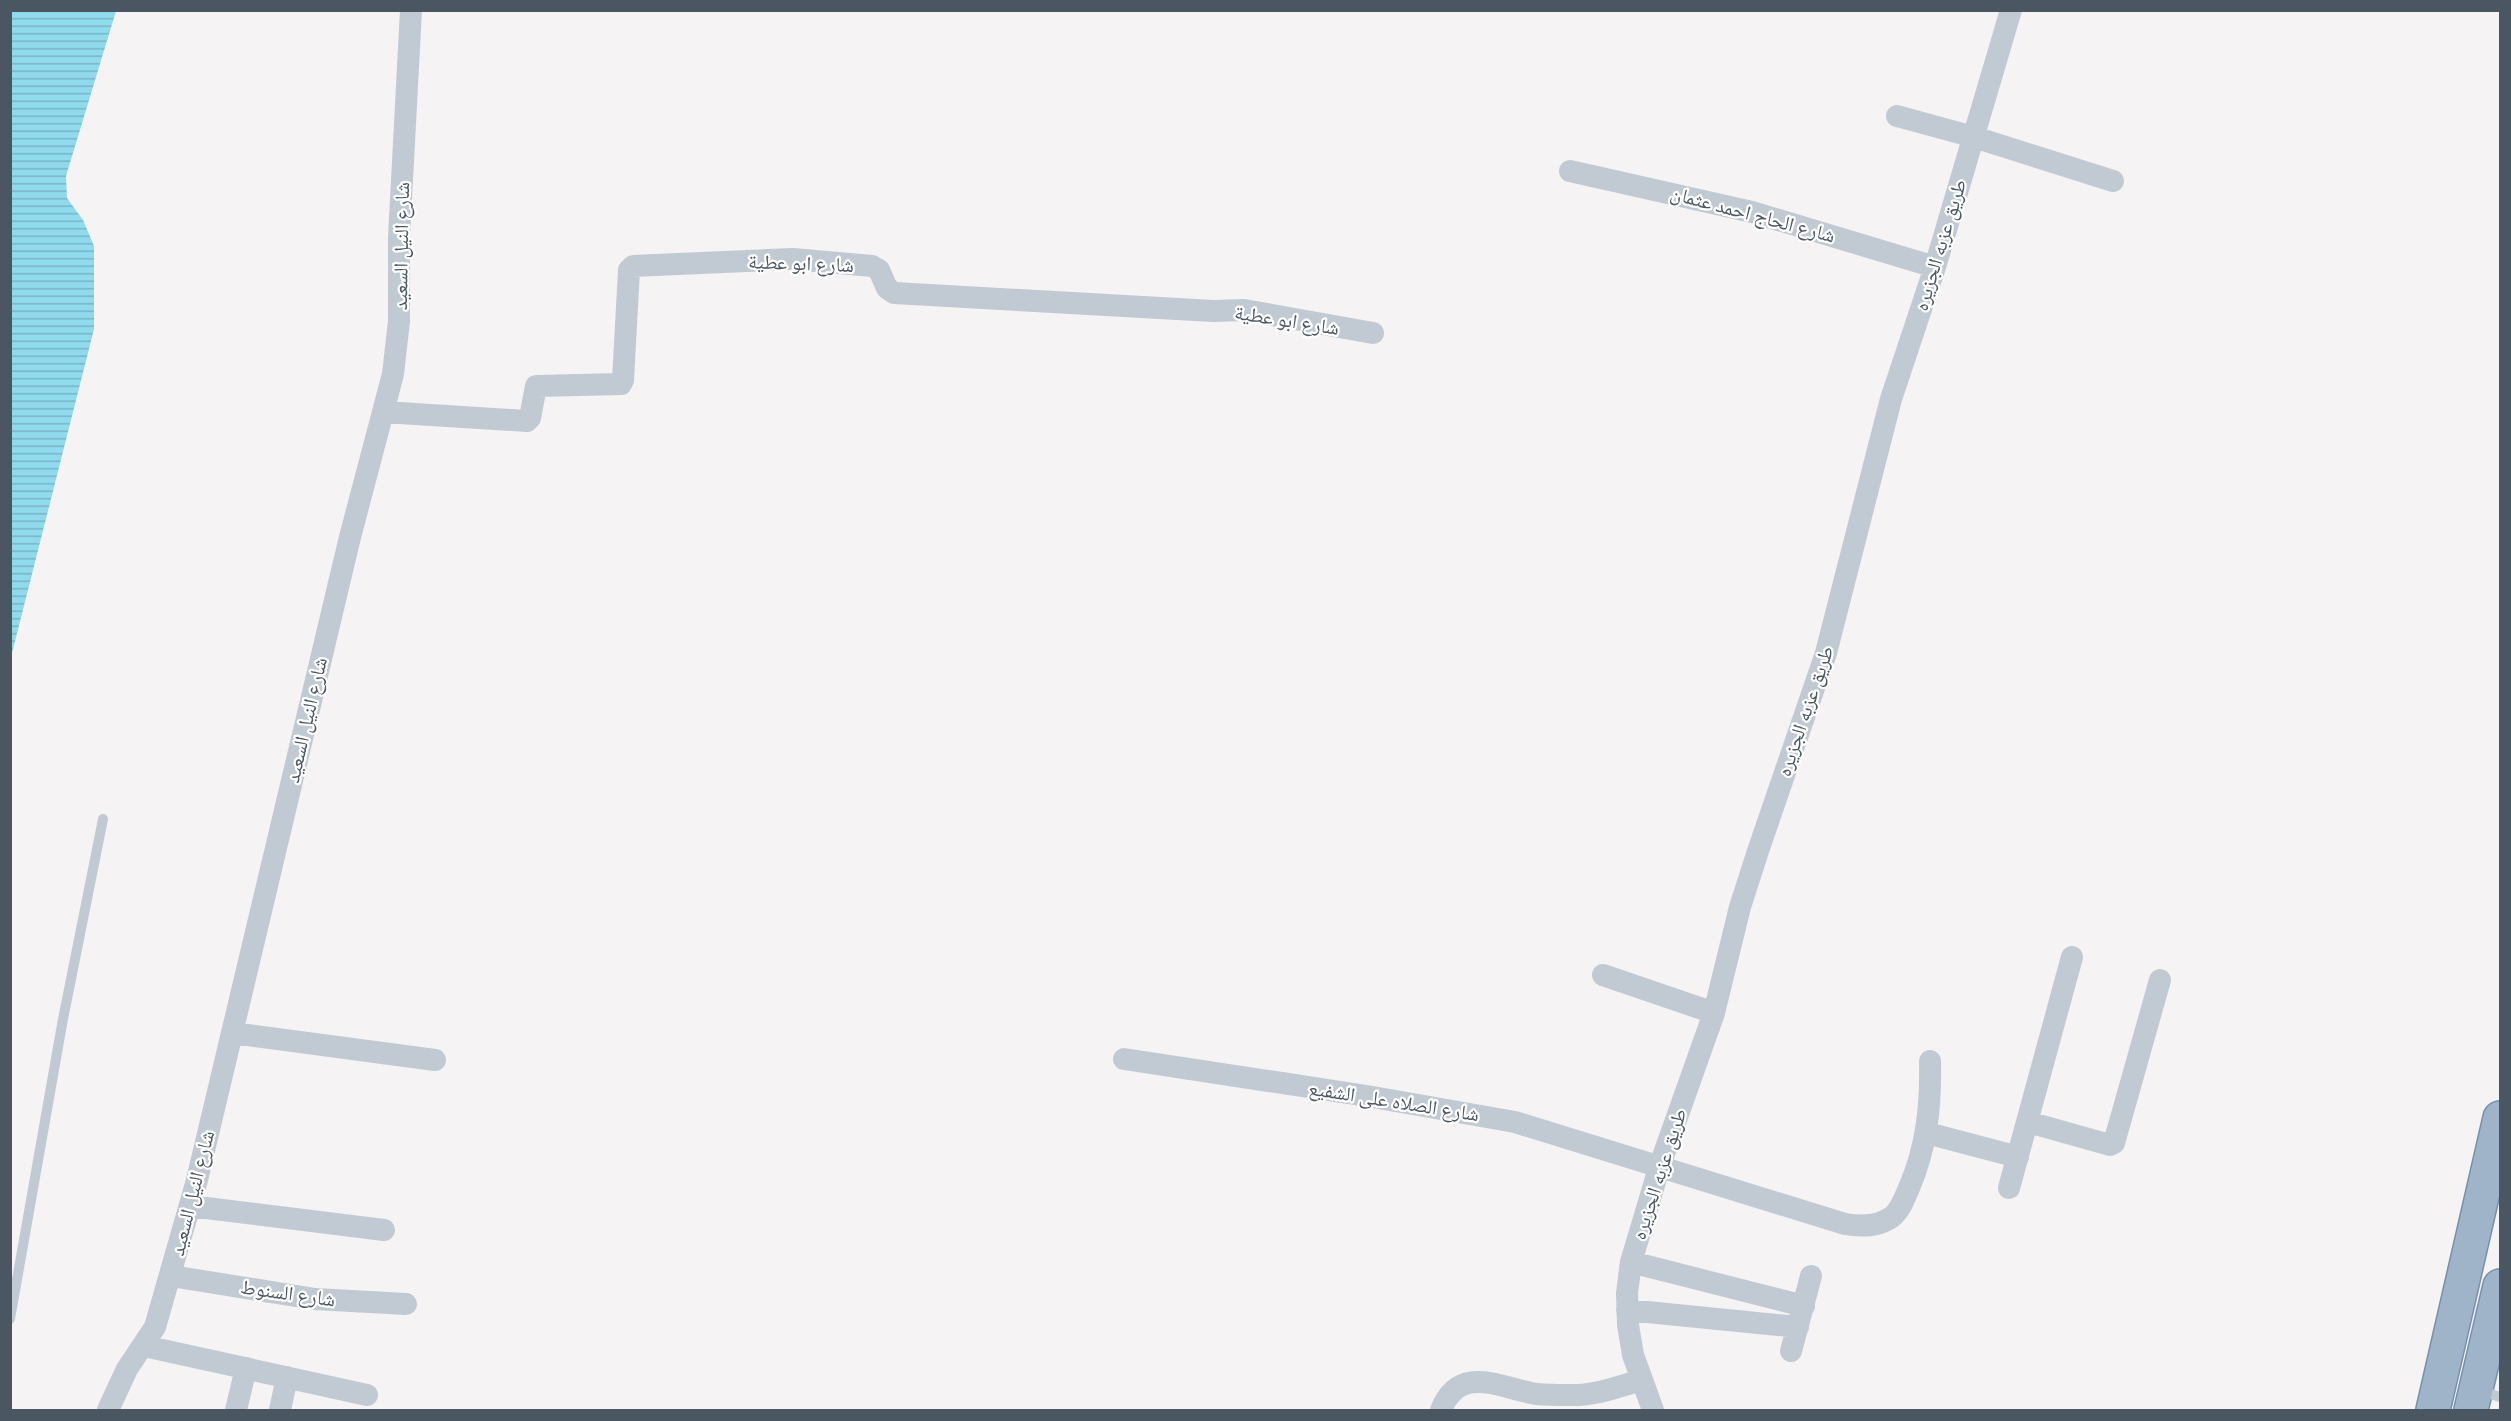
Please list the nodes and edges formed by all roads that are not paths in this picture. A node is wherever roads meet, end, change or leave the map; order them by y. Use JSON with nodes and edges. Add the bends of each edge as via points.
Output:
{"nodes":[{"id":1,"x":411,"y":10,"type":"edge"},
{"id":2,"x":2011,"y":10,"type":"edge"},
{"id":3,"x":1898,"y":116,"type":"dead end"},
{"id":4,"x":1974,"y":137,"type":"junction"},
{"id":5,"x":1570,"y":171,"type":"dead end"},
{"id":6,"x":2113,"y":181,"type":"dead end"},
{"id":7,"x":1935,"y":267,"type":"junction"},
{"id":8,"x":1373,"y":333,"type":"dead end"},
{"id":9,"x":384,"y":412,"type":"junction"},
{"id":10,"x":103,"y":819,"type":"dead end"},
{"id":11,"x":2072,"y":957,"type":"dead end"},
{"id":12,"x":1603,"y":975,"type":"dead end"},
{"id":13,"x":2160,"y":980,"type":"dead end"},
{"id":14,"x":1714,"y":1013,"type":"junction"},
{"id":15,"x":232,"y":1033,"type":"junction"},
{"id":16,"x":1124,"y":1059,"type":"dead end"},
{"id":17,"x":435,"y":1060,"type":"dead end"},
{"id":18,"x":1930,"y":1061,"type":"dead end"},
{"id":19,"x":2500,"y":1118,"type":"edge"},
{"id":20,"x":2028,"y":1122,"type":"junction"},
{"id":21,"x":1927,"y":1133,"type":"junction"},
{"id":22,"x":2018,"y":1157,"type":"junction"},
{"id":23,"x":1660,"y":1165,"type":"junction"},
{"id":24,"x":2009,"y":1188,"type":"dead end"},
{"id":25,"x":190,"y":1206,"type":"junction"},
{"id":26,"x":384,"y":1230,"type":"dead end"},
{"id":27,"x":1630,"y":1262,"type":"junction"},
{"id":28,"x":171,"y":1276,"type":"junction"},
{"id":29,"x":1812,"y":1276,"type":"dead end"},
{"id":30,"x":2500,"y":1286,"type":"edge"},
{"id":31,"x":406,"y":1304,"type":"dead end"},
{"id":32,"x":1627,"y":1310,"type":"junction"},
{"id":33,"x":1801,"y":1316,"type":"junction"},
{"id":34,"x":10,"y":1319,"type":"edge"},
{"id":35,"x":144,"y":1346,"type":"junction"},
{"id":36,"x":1791,"y":1352,"type":"dead end"},
{"id":37,"x":246,"y":1368,"type":"junction"},
{"id":38,"x":287,"y":1377,"type":"junction"},
{"id":39,"x":1641,"y":1380,"type":"junction"},
{"id":40,"x":367,"y":1395,"type":"dead end"},
{"id":41,"x":2436,"y":1395,"type":"edge"},
{"id":42,"x":2483,"y":1399,"type":"edge"},
{"id":43,"x":108,"y":1410,"type":"edge"},
{"id":44,"x":236,"y":1410,"type":"edge"},
{"id":45,"x":280,"y":1410,"type":"edge"},
{"id":46,"x":1441,"y":1410,"type":"edge"},
{"id":47,"x":1653,"y":1410,"type":"edge"}],
"edges":[{"from":1,"to":9,"type":"street","name":"شارع النيل السعيد","via":[[399,237],[399,321]]},
{"from":2,"to":4,"type":"street","name":"طريق عزبه الجزيره"},
{"from":3,"to":4,"type":"street"},
{"from":4,"to":6,"type":"street"},
{"from":4,"to":7,"type":"street","name":"طريق عزبه الجزيره"},
{"from":5,"to":7,"type":"street","name":"شارع الحاج احمد عثمان","via":[[1752,212]]},
{"from":7,"to":14,"type":"street","name":"طريق عزبه الجزيره","via":[[1891,399],[1826,653],[1740,907]]},
{"from":8,"to":9,"type":"street","name":"شارع ابو عطية","via":[[1235,310],[894,293],[872,266],[793,259],[633,266],[629,270],[621,384],[536,386],[530,418],[526,421]]},
{"from":9,"to":15,"type":"street","name":"شارع النيل السعيد","via":[[350,537]]},
{"from":10,"to":34,"type":"lane"},
{"from":11,"to":20,"type":"street"},
{"from":12,"to":14,"type":"street"},
{"from":13,"to":20,"type":"street","via":[[2115,1143],[2110,1145]]},
{"from":14,"to":23,"type":"street","name":"طريق عزبه الجزيره"},
{"from":15,"to":17,"type":"street"},
{"from":15,"to":25,"type":"street","name":"شارع النيل السعيد"},
{"from":16,"to":23,"type":"street","name":"شارع الصلاه على الشفيع","via":[[1486,1116]]},
{"from":18,"to":21,"type":"street","name":"شارع الصلاه على الشفيع"},
{"from":19,"to":41,"type":"highway"},
{"from":20,"to":22,"type":"street"},
{"from":21,"to":22,"type":"street"},
{"from":21,"to":23,"type":"street","name":"شارع الصلاه على الشفيع","via":[[1904,1201],[1894,1215],[1880,1224],[1862,1227]]},
{"from":22,"to":24,"type":"street"},
{"from":23,"to":27,"type":"street","name":"طريق عزبه الجزيره"},
{"from":25,"to":26,"type":"street"},
{"from":25,"to":28,"type":"street","name":"شارع النيل السعيد"},
{"from":27,"to":32,"type":"street","name":"طريق عزبه الجزيره"},
{"from":27,"to":33,"type":"street"},
{"from":28,"to":31,"type":"street","name":"شارع السنوط","via":[[315,1299]]},
{"from":28,"to":35,"type":"street","name":"شارع النيل السعيد","via":[[155,1327]]},
{"from":29,"to":33,"type":"street"},
{"from":30,"to":42,"type":"highway"},
{"from":32,"to":33,"type":"street"},
{"from":32,"to":39,"type":"street","name":"طريق عزبه الجزيره"},
{"from":33,"to":36,"type":"street"},
{"from":35,"to":37,"type":"street"},
{"from":35,"to":43,"type":"street","name":"شارع النيل السعيد","via":[[126,1369]]},
{"from":37,"to":38,"type":"street"},
{"from":37,"to":44,"type":"street"},
{"from":38,"to":40,"type":"street"},
{"from":38,"to":45,"type":"street"},
{"from":39,"to":46,"type":"street","via":[[1607,1391],[1572,1395],[1537,1394],[1487,1381],[1470,1382],[1456,1390]]},
{"from":39,"to":47,"type":"street","name":"طريق عزبه الجزيره"},
{"from":41,"to":42,"type":"highway"}]}
